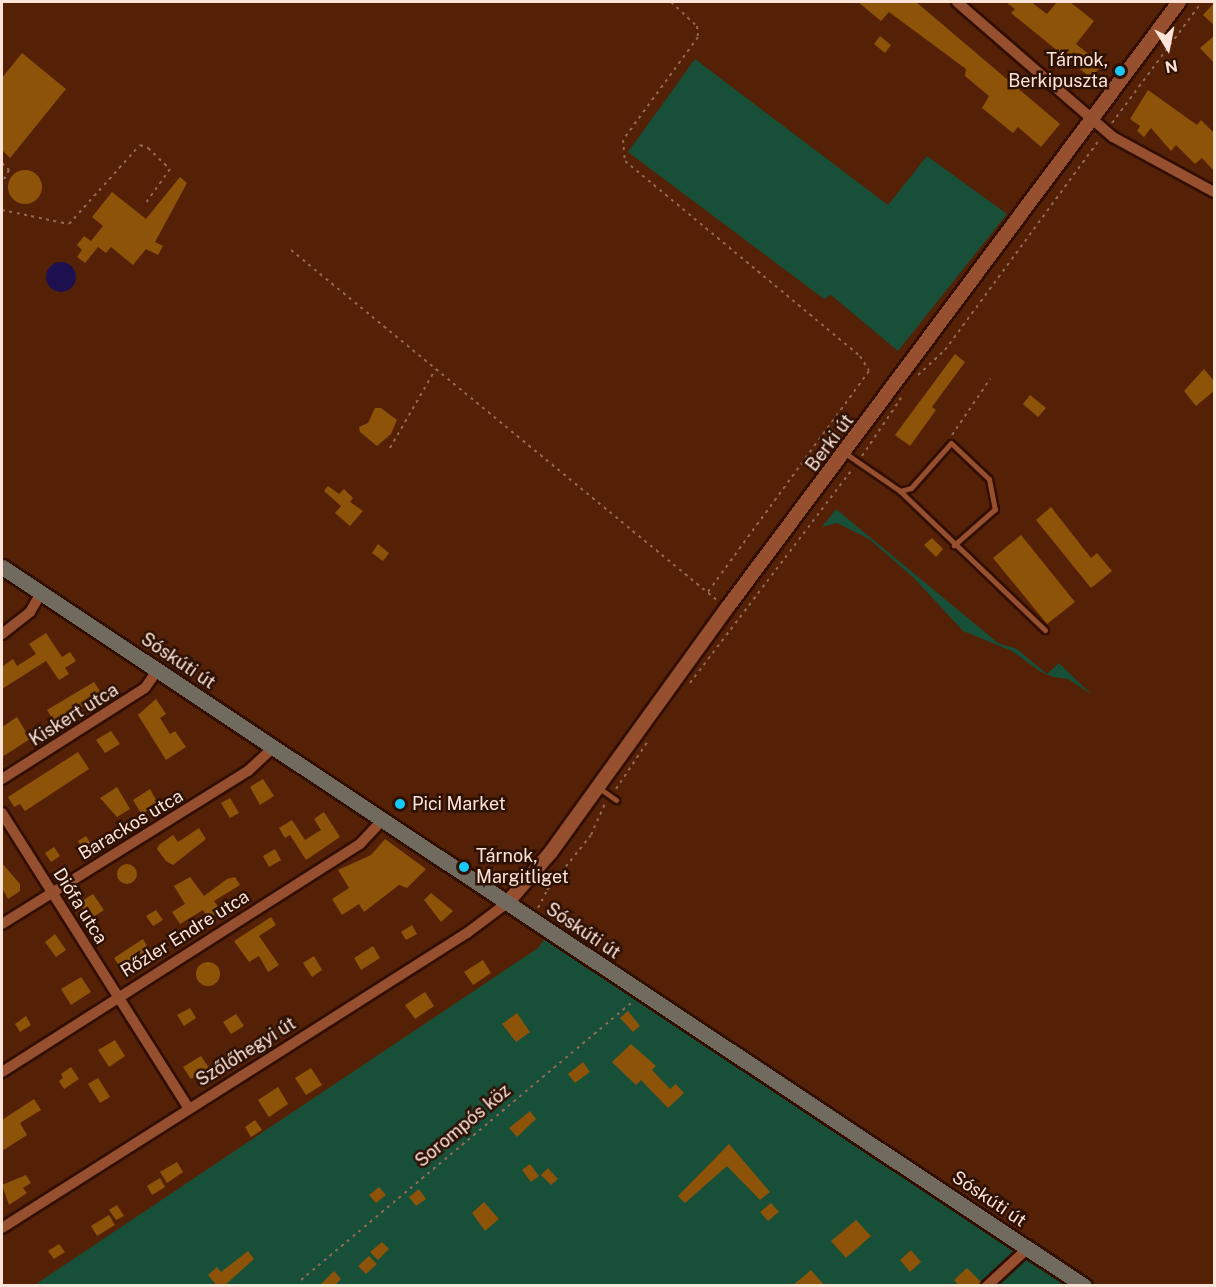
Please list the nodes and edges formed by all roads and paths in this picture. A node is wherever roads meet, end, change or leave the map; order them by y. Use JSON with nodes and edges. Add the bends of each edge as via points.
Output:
{"nodes":[{"id":1,"x":671,"y":2,"type":"edge"},
{"id":2,"x":957,"y":2,"type":"edge"},
{"id":3,"x":1179,"y":2,"type":"edge"},
{"id":4,"x":1202,"y":2,"type":"edge"},
{"id":5,"x":1092,"y":119,"type":"junction"},
{"id":6,"x":1105,"y":132,"type":"junction"},
{"id":7,"x":2,"y":163,"type":"edge"},
{"id":8,"x":2,"y":183,"type":"edge"},
{"id":9,"x":1215,"y":192,"type":"edge"},
{"id":10,"x":145,"y":204,"type":"dead end"},
{"id":11,"x":2,"y":210,"type":"edge"},
{"id":12,"x":291,"y":250,"type":"dead end"},
{"id":13,"x":435,"y":370,"type":"junction"},
{"id":14,"x":915,"y":378,"type":"dead end"},
{"id":15,"x":990,"y":379,"type":"dead end"},
{"id":16,"x":902,"y":396,"type":"dead end"},
{"id":17,"x":951,"y":443,"type":"junction"},
{"id":18,"x":390,"y":448,"type":"dead end"},
{"id":19,"x":845,"y":453,"type":"junction"},
{"id":20,"x":858,"y":461,"type":"junction"},
{"id":21,"x":900,"y":491,"type":"junction"},
{"id":22,"x":954,"y":545,"type":"junction"},
{"id":23,"x":2,"y":567,"type":"edge"},
{"id":24,"x":708,"y":592,"type":"junction"},
{"id":25,"x":41,"y":593,"type":"junction"},
{"id":26,"x":727,"y":608,"type":"junction"},
{"id":27,"x":1045,"y":630,"type":"dead end"},
{"id":28,"x":2,"y":634,"type":"edge"},
{"id":29,"x":157,"y":671,"type":"junction"},
{"id":30,"x":689,"y":684,"type":"dead end"},
{"id":31,"x":649,"y":739,"type":"dead end"},
{"id":32,"x":273,"y":748,"type":"junction"},
{"id":33,"x":2,"y":779,"type":"edge"},
{"id":34,"x":598,"y":787,"type":"junction"},
{"id":35,"x":613,"y":798,"type":"junction"},
{"id":36,"x":2,"y":813,"type":"edge"},
{"id":37,"x":381,"y":820,"type":"junction"},
{"id":38,"x":51,"y":892,"type":"junction"},
{"id":39,"x":507,"y":903,"type":"junction"},
{"id":40,"x":532,"y":920,"type":"junction"},
{"id":41,"x":2,"y":924,"type":"edge"},
{"id":42,"x":643,"y":994,"type":"junction"},
{"id":43,"x":117,"y":996,"type":"junction"},
{"id":44,"x":2,"y":1072,"type":"edge"},
{"id":45,"x":188,"y":1107,"type":"junction"},
{"id":46,"x":2,"y":1228,"type":"edge"},
{"id":47,"x":1028,"y":1248,"type":"junction"},
{"id":48,"x":301,"y":1280,"type":"dead end"},
{"id":49,"x":987,"y":1286,"type":"edge"},
{"id":50,"x":1084,"y":1286,"type":"edge"}],
"edges":[{"from":1,"to":24,"type":"path","via":[[697,26],[698,37],[623,140],[625,161],[860,356],[869,371]]},
{"from":2,"to":5,"type":"street"},
{"from":3,"to":5,"type":"street","name":"Berki út"},
{"from":4,"to":6,"type":"path"},
{"from":5,"to":6,"type":"street"},
{"from":5,"to":19,"type":"street","name":"Berki út"},
{"from":6,"to":9,"type":"street"},
{"from":6,"to":14,"type":"path","via":[[945,350]]},
{"from":7,"to":8,"type":"path","via":[[9,170]]},
{"from":10,"to":11,"type":"path","via":[[170,169],[148,147],[140,145],[69,224]]},
{"from":12,"to":13,"type":"path"},
{"from":13,"to":18,"type":"path"},
{"from":13,"to":24,"type":"path"},
{"from":15,"to":17,"type":"path","via":[[952,434]]},
{"from":16,"to":20,"type":"path"},
{"from":17,"to":21,"type":"lane","via":[[912,488]]},
{"from":17,"to":22,"type":"lane","via":[[989,479],[995,509]]},
{"from":19,"to":20,"type":"lane"},
{"from":19,"to":26,"type":"street","name":"Berki út"},
{"from":20,"to":21,"type":"lane"},
{"from":20,"to":30,"type":"path"},
{"from":21,"to":22,"type":"lane"},
{"from":22,"to":27,"type":"lane"},
{"from":23,"to":25,"type":"main road","name":"Sóskúti út"},
{"from":24,"to":26,"type":"path"},
{"from":25,"to":28,"type":"street","via":[[30,612]]},
{"from":25,"to":29,"type":"main road","name":"Sóskúti út"},
{"from":26,"to":34,"type":"street","name":"Berki út"},
{"from":29,"to":32,"type":"main road","name":"Sóskúti út"},
{"from":29,"to":33,"type":"street","name":"Kiskert utca","via":[[145,688]]},
{"from":31,"to":35,"type":"path"},
{"from":32,"to":37,"type":"main road","name":"Sóskúti út"},
{"from":32,"to":38,"type":"street","name":"Barackos utca","via":[[248,771]]},
{"from":34,"to":35,"type":"lane"},
{"from":34,"to":39,"type":"street","name":"Berki út","via":[[523,888]]},
{"from":35,"to":40,"type":"path","via":[[591,835],[547,890]]},
{"from":36,"to":38,"type":"street","name":"Diófa utca"},
{"from":37,"to":39,"type":"main road","name":"Sóskúti út"},
{"from":37,"to":43,"type":"street","name":"Rőzler Endre utca","via":[[360,844]]},
{"from":38,"to":41,"type":"street","name":"Barackos utca"},
{"from":38,"to":43,"type":"street","name":"Diófa utca"},
{"from":39,"to":40,"type":"main road","name":"Sóskúti út"},
{"from":39,"to":45,"type":"street","name":"Szőlőhegyi út","via":[[467,933]]},
{"from":40,"to":42,"type":"main road","name":"Sóskúti út"},
{"from":42,"to":47,"type":"main road","name":"Sóskúti út"},
{"from":42,"to":48,"type":"path","name":"Sorompós köz"},
{"from":43,"to":44,"type":"street","name":"Rőzler Endre utca"},
{"from":43,"to":45,"type":"street","name":"Diófa utca"},
{"from":45,"to":46,"type":"street","name":"Szőlőhegyi út"},
{"from":47,"to":49,"type":"street"},
{"from":47,"to":50,"type":"main road","name":"Sóskúti út"}]}
